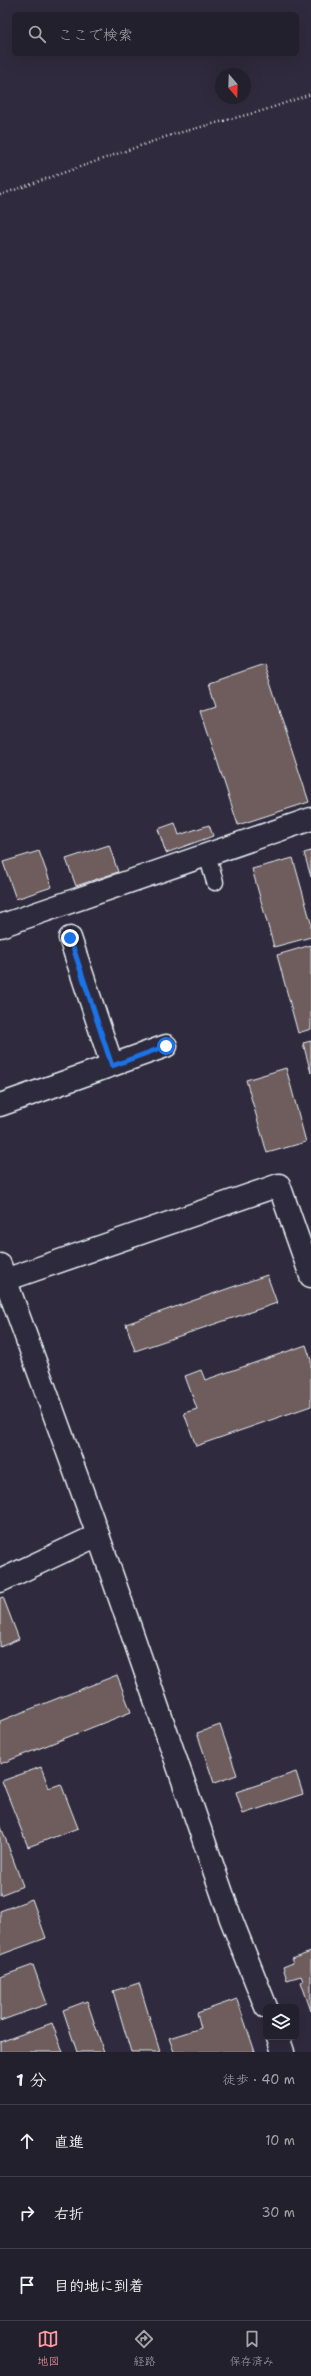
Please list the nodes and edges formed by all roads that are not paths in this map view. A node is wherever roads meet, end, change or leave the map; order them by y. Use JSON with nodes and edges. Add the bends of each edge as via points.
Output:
{"nodes":[{"id":1,"x":311,"y":819,"type":"edge"},
{"id":2,"x":207,"y":855,"type":"junction"},
{"id":3,"x":214,"y":882,"type":"dead end"},
{"id":4,"x":0,"y":926,"type":"edge"},
{"id":5,"x":70,"y":938,"type":"dead end"},
{"id":6,"x":166,"y":1046,"type":"dead end"},
{"id":7,"x":112,"y":1066,"type":"junction"},
{"id":8,"x":0,"y":1105,"type":"edge"},
{"id":9,"x":3,"y":1273,"type":"edge"},
{"id":10,"x":311,"y":1276,"type":"edge"},
{"id":11,"x":98,"y":1535,"type":"junction"},
{"id":12,"x":0,"y":1581,"type":"edge"},
{"id":13,"x":265,"y":2004,"type":"edge"},
{"id":14,"x":279,"y":2040,"type":"edge"},
{"id":15,"x":284,"y":2052,"type":"edge"}],
"edges":[{"from":1,"to":2,"type":"street"},
{"from":2,"to":3,"type":"lane"},
{"from":2,"to":4,"type":"street"},
{"from":5,"to":7,"type":"street"},
{"from":6,"to":7,"type":"street"},
{"from":7,"to":8,"type":"street"},
{"from":9,"to":10,"type":"street","via":[[280,1185]]},
{"from":9,"to":11,"type":"street"},
{"from":11,"to":12,"type":"street"},
{"from":11,"to":13,"type":"street","via":[[232,1919]]},
{"from":14,"to":15,"type":"street"}]}
